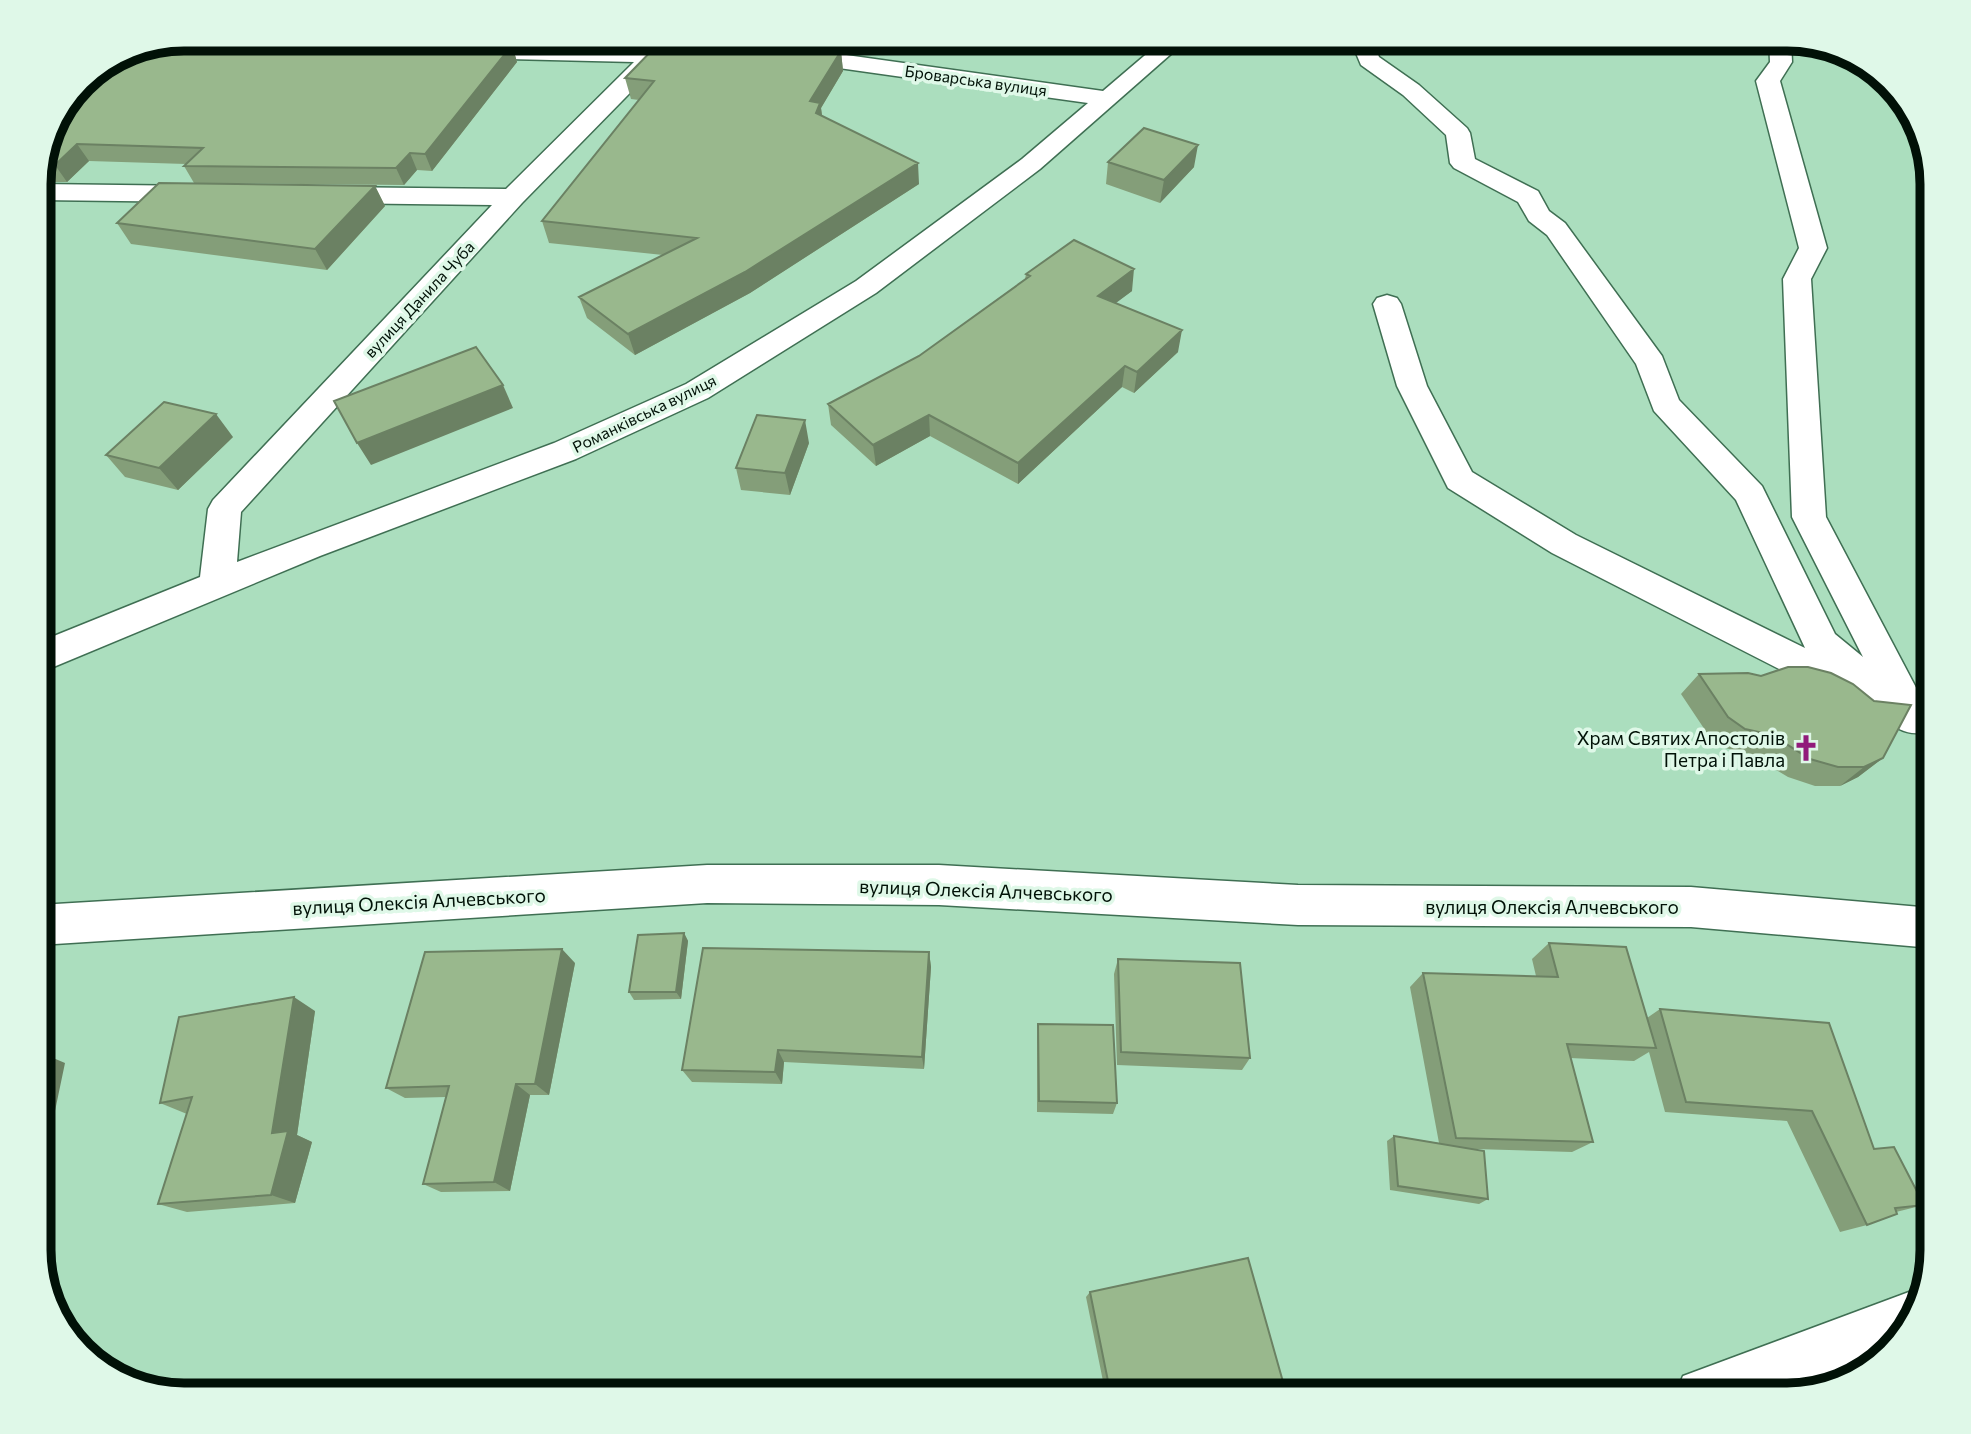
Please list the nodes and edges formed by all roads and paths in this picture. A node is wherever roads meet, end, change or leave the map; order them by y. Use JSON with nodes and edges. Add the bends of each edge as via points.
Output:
{"nodes":[{"id":1,"x":657,"y":51,"type":"edge"},
{"id":2,"x":769,"y":51,"type":"edge"},
{"id":3,"x":1164,"y":51,"type":"edge"},
{"id":4,"x":1366,"y":51,"type":"edge"},
{"id":5,"x":1780,"y":51,"type":"edge"},
{"id":6,"x":1105,"y":98,"type":"junction"},
{"id":7,"x":51,"y":192,"type":"edge"},
{"id":8,"x":220,"y":194,"type":"edge"},
{"id":9,"x":304,"y":195,"type":"edge"},
{"id":10,"x":513,"y":197,"type":"junction"},
{"id":11,"x":1387,"y":304,"type":"dead end"},
{"id":12,"x":217,"y":585,"type":"junction"},
{"id":13,"x":51,"y":653,"type":"edge"},
{"id":14,"x":1914,"y":720,"type":"junction"},
{"id":15,"x":51,"y":924,"type":"edge"},
{"id":16,"x":1920,"y":928,"type":"edge"},
{"id":17,"x":1899,"y":1323,"type":"edge"},
{"id":18,"x":1735,"y":1383,"type":"edge"}],
"edges":[{"from":1,"to":10,"type":"street","name":"вулиця Данила Чуба"},
{"from":2,"to":6,"type":"street","name":"Броварська вулиця"},
{"from":3,"to":6,"type":"street","name":"Романківська вулиця"},
{"from":4,"to":14,"type":"street","via":[[1369,60],[1458,133],[1462,163],[1529,197],[1538,215],[1556,229],[1651,363],[1665,404],[1750,494],[1821,645]]},
{"from":5,"to":14,"type":"street","via":[[1768,82],[1813,248],[1797,279],[1810,517]]},
{"from":6,"to":12,"type":"street","name":"Романківська вулиця","via":[[1031,164],[866,287],[698,391],[565,451]]},
{"from":7,"to":8,"type":"street"},
{"from":9,"to":10,"type":"street"},
{"from":10,"to":12,"type":"street","name":"вулиця Данила Чуба","via":[[225,509]]},
{"from":11,"to":14,"type":"street","via":[[1412,386],[1460,480],[1564,544]]},
{"from":12,"to":13,"type":"street","name":"Романківська вулиця"},
{"from":15,"to":16,"type":"street","name":"вулиця Олексія Алчевського","via":[[721,884],[939,885],[1298,905],[1691,907]]},
{"from":17,"to":18,"type":"street"}]}
